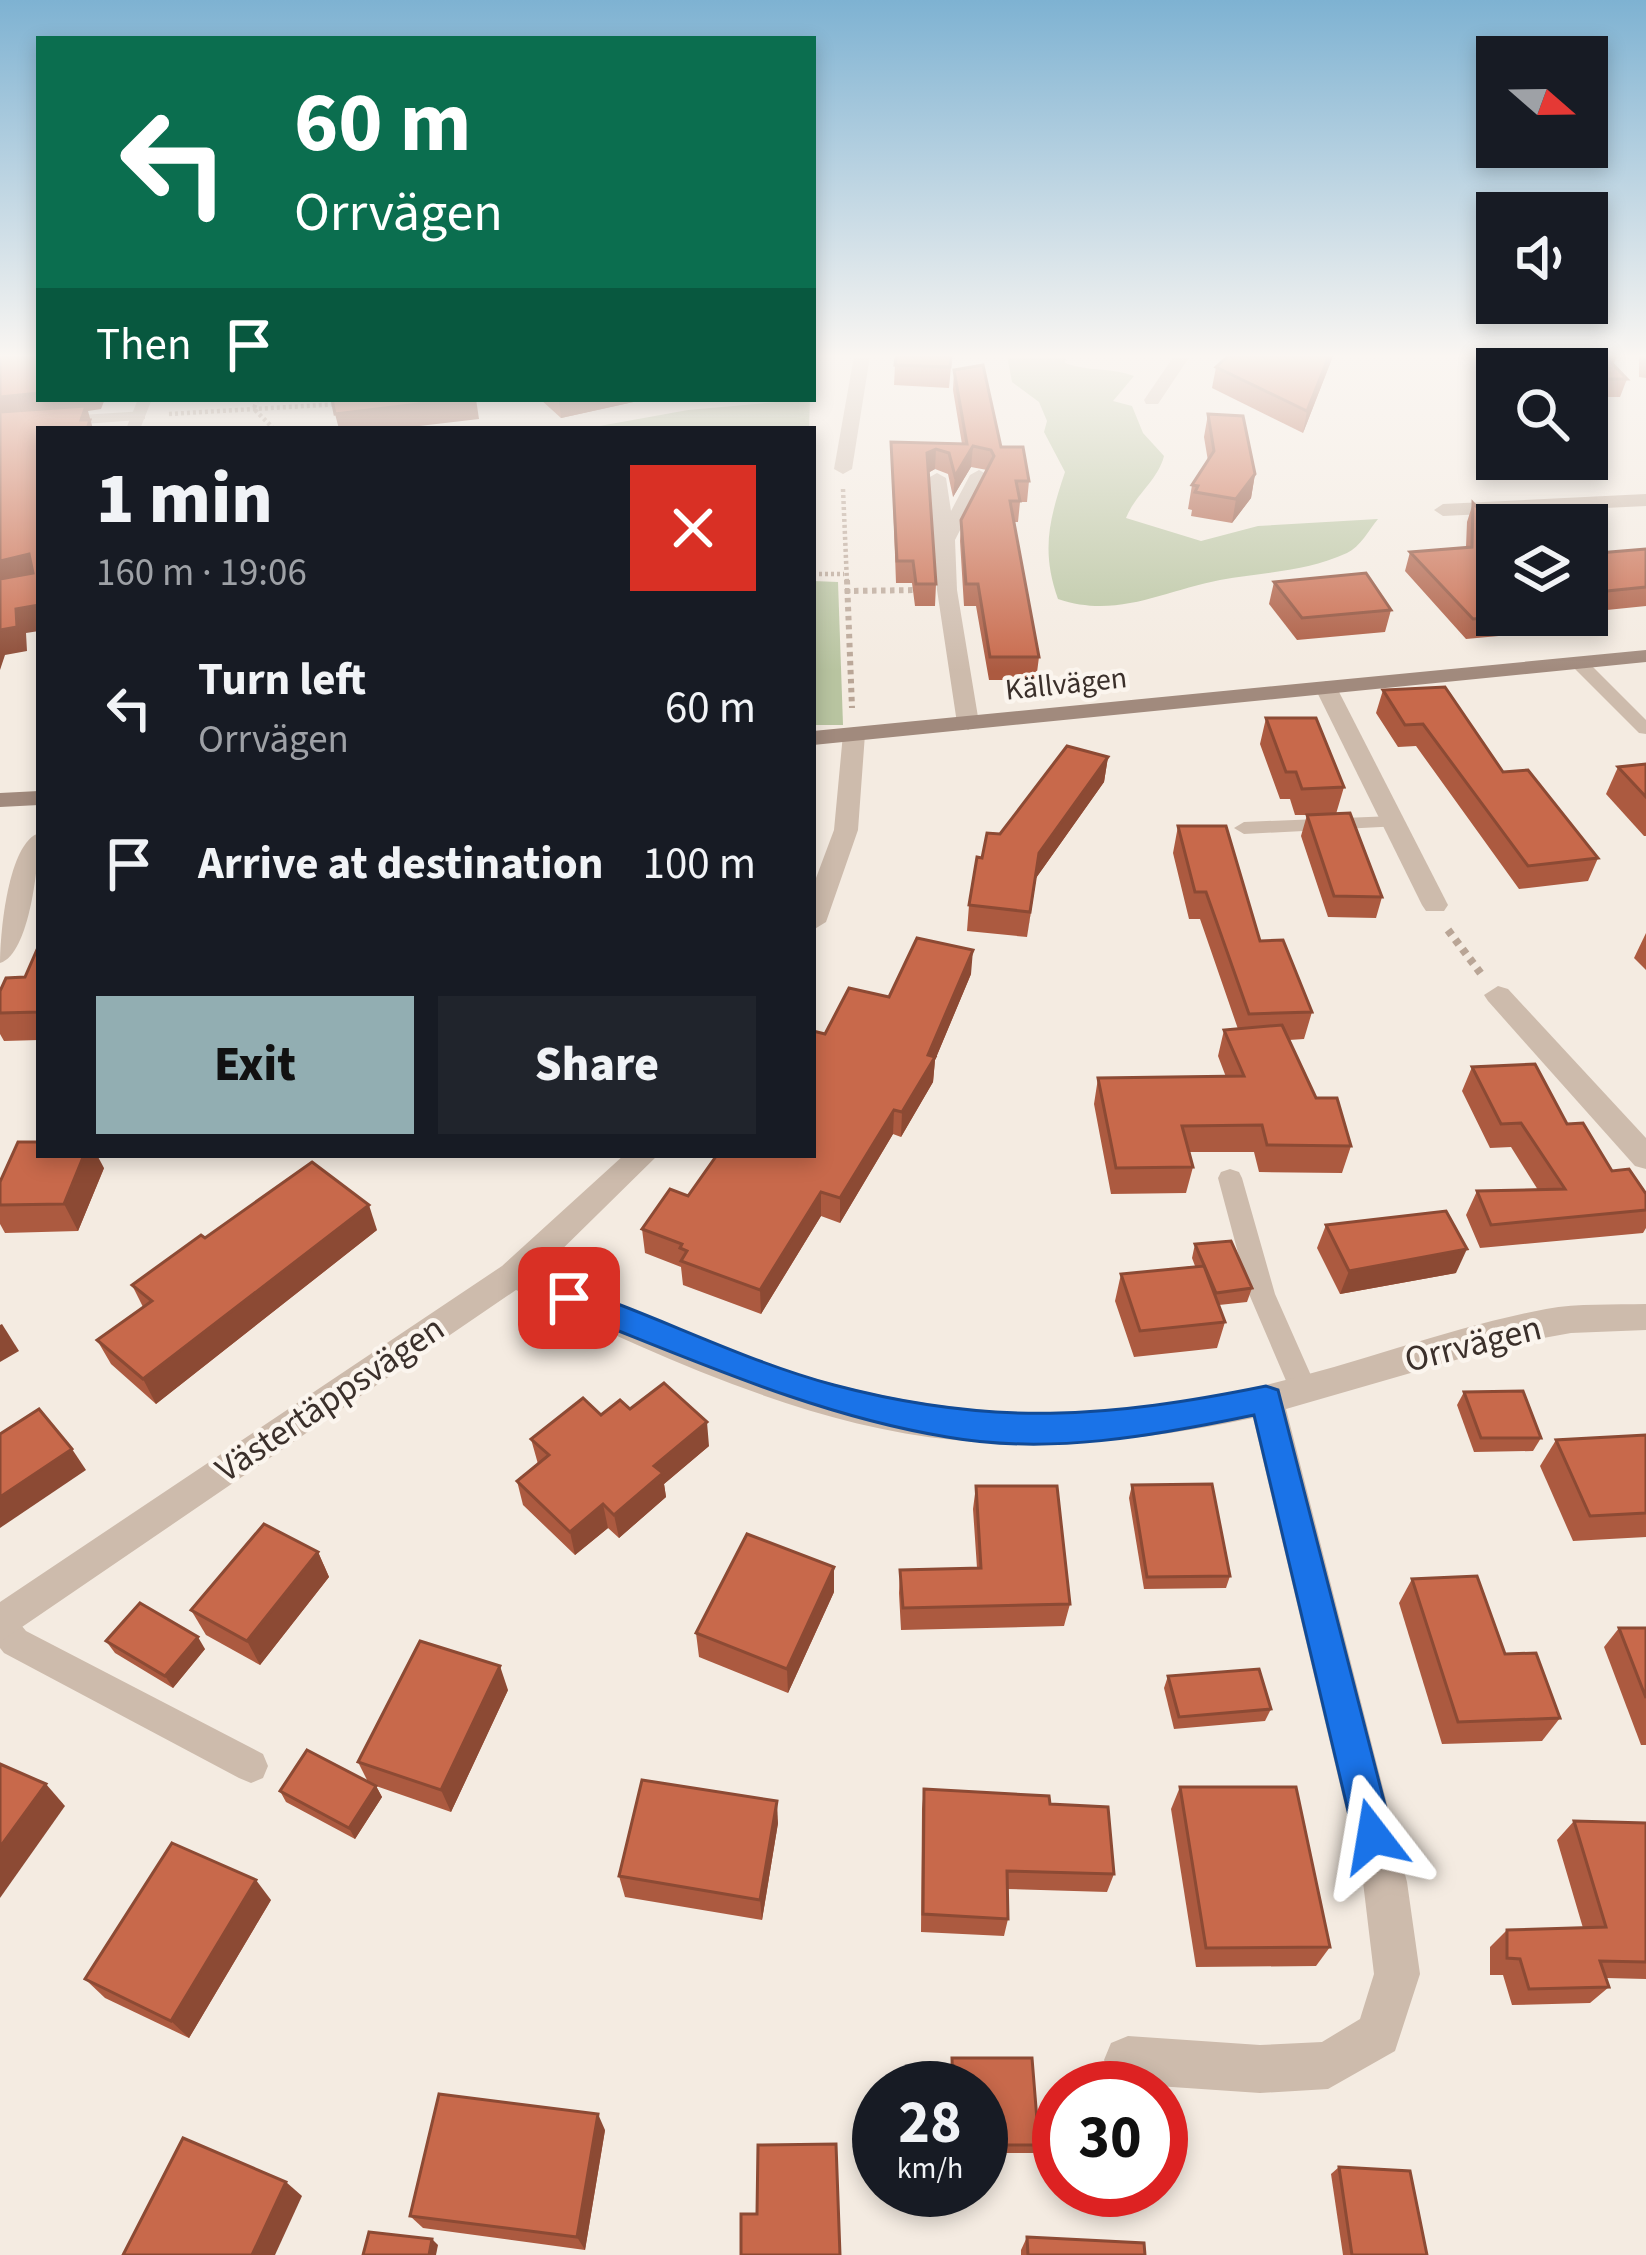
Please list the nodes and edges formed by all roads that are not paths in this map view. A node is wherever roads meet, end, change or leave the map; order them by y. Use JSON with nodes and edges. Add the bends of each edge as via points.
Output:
{"nodes":[{"id":1,"x":844,"y":461,"type":"edge"},
{"id":2,"x":843,"y":469,"type":"road end"},
{"id":3,"x":979,"y":475,"type":"edge"},
{"id":4,"x":937,"y":478,"type":"dead end"},
{"id":5,"x":1646,"y":500,"type":"edge"},
{"id":6,"x":1443,"y":510,"type":"dead end"},
{"id":7,"x":945,"y":540,"type":"junction"},
{"id":8,"x":1646,"y":656,"type":"edge"},
{"id":9,"x":1579,"y":663,"type":"junction"},
{"id":10,"x":1326,"y":688,"type":"junction"},
{"id":11,"x":968,"y":723,"type":"junction"},
{"id":12,"x":1645,"y":728,"type":"edge"},
{"id":13,"x":854,"y":734,"type":"junction"},
{"id":14,"x":816,"y":738,"type":"edge"},
{"id":15,"x":36,"y":798,"type":"edge"},
{"id":16,"x":0,"y":800,"type":"edge"},
{"id":17,"x":1393,"y":822,"type":"junction"},
{"id":18,"x":1244,"y":828,"type":"dead end"},
{"id":19,"x":36,"y":849,"type":"edge"},
{"id":20,"x":1435,"y":904,"type":"road end"},
{"id":21,"x":816,"y":914,"type":"edge"},
{"id":22,"x":0,"y":954,"type":"edge"},
{"id":23,"x":1498,"y":995,"type":"road end"},
{"id":24,"x":641,"y":1158,"type":"edge"},
{"id":25,"x":1646,"y":1158,"type":"edge"},
{"id":26,"x":1230,"y":1178,"type":"dead end"},
{"id":27,"x":514,"y":1275,"type":"junction"},
{"id":28,"x":1646,"y":1317,"type":"edge"},
{"id":29,"x":1285,"y":1394,"type":"junction"},
{"id":30,"x":0,"y":1624,"type":"edge"},
{"id":31,"x":251,"y":1766,"type":"dead end"},
{"id":32,"x":1128,"y":2060,"type":"dead end"}],
"edges":[{"from":1,"to":2,"type":"street"},
{"from":3,"to":7,"type":"street"},
{"from":4,"to":7,"type":"street"},
{"from":5,"to":6,"type":"street"},
{"from":7,"to":11,"type":"street"},
{"from":8,"to":9,"type":"street","name":"Källvägen"},
{"from":9,"to":10,"type":"street","name":"Källvägen"},
{"from":9,"to":12,"type":"lane"},
{"from":10,"to":11,"type":"street","name":"Källvägen"},
{"from":10,"to":17,"type":"street"},
{"from":11,"to":13,"type":"street","name":"Källvägen"},
{"from":13,"to":14,"type":"street","name":"Källvägen"},
{"from":13,"to":21,"type":"street","via":[[846,830]]},
{"from":15,"to":16,"type":"street"},
{"from":17,"to":18,"type":"lane"},
{"from":17,"to":20,"type":"street"},
{"from":19,"to":22,"type":"street"},
{"from":23,"to":25,"type":"street"},
{"from":24,"to":27,"type":"street","name":"Västertäppsvägen"},
{"from":26,"to":29,"type":"lane"},
{"from":27,"to":29,"type":"street","name":"Orrvägen","via":[[734,1365],[930,1421],[1084,1429]]},
{"from":27,"to":30,"type":"street","name":"Västertäppsvägen"},
{"from":28,"to":29,"type":"street","name":"Orrvägen","via":[[1549,1323]]},
{"from":29,"to":32,"type":"street","via":[[1397,1973],[1378,2035],[1328,2065]]},
{"from":30,"to":31,"type":"lane","name":"Västertäppsvägen","via":[[15,1642]]}]}
